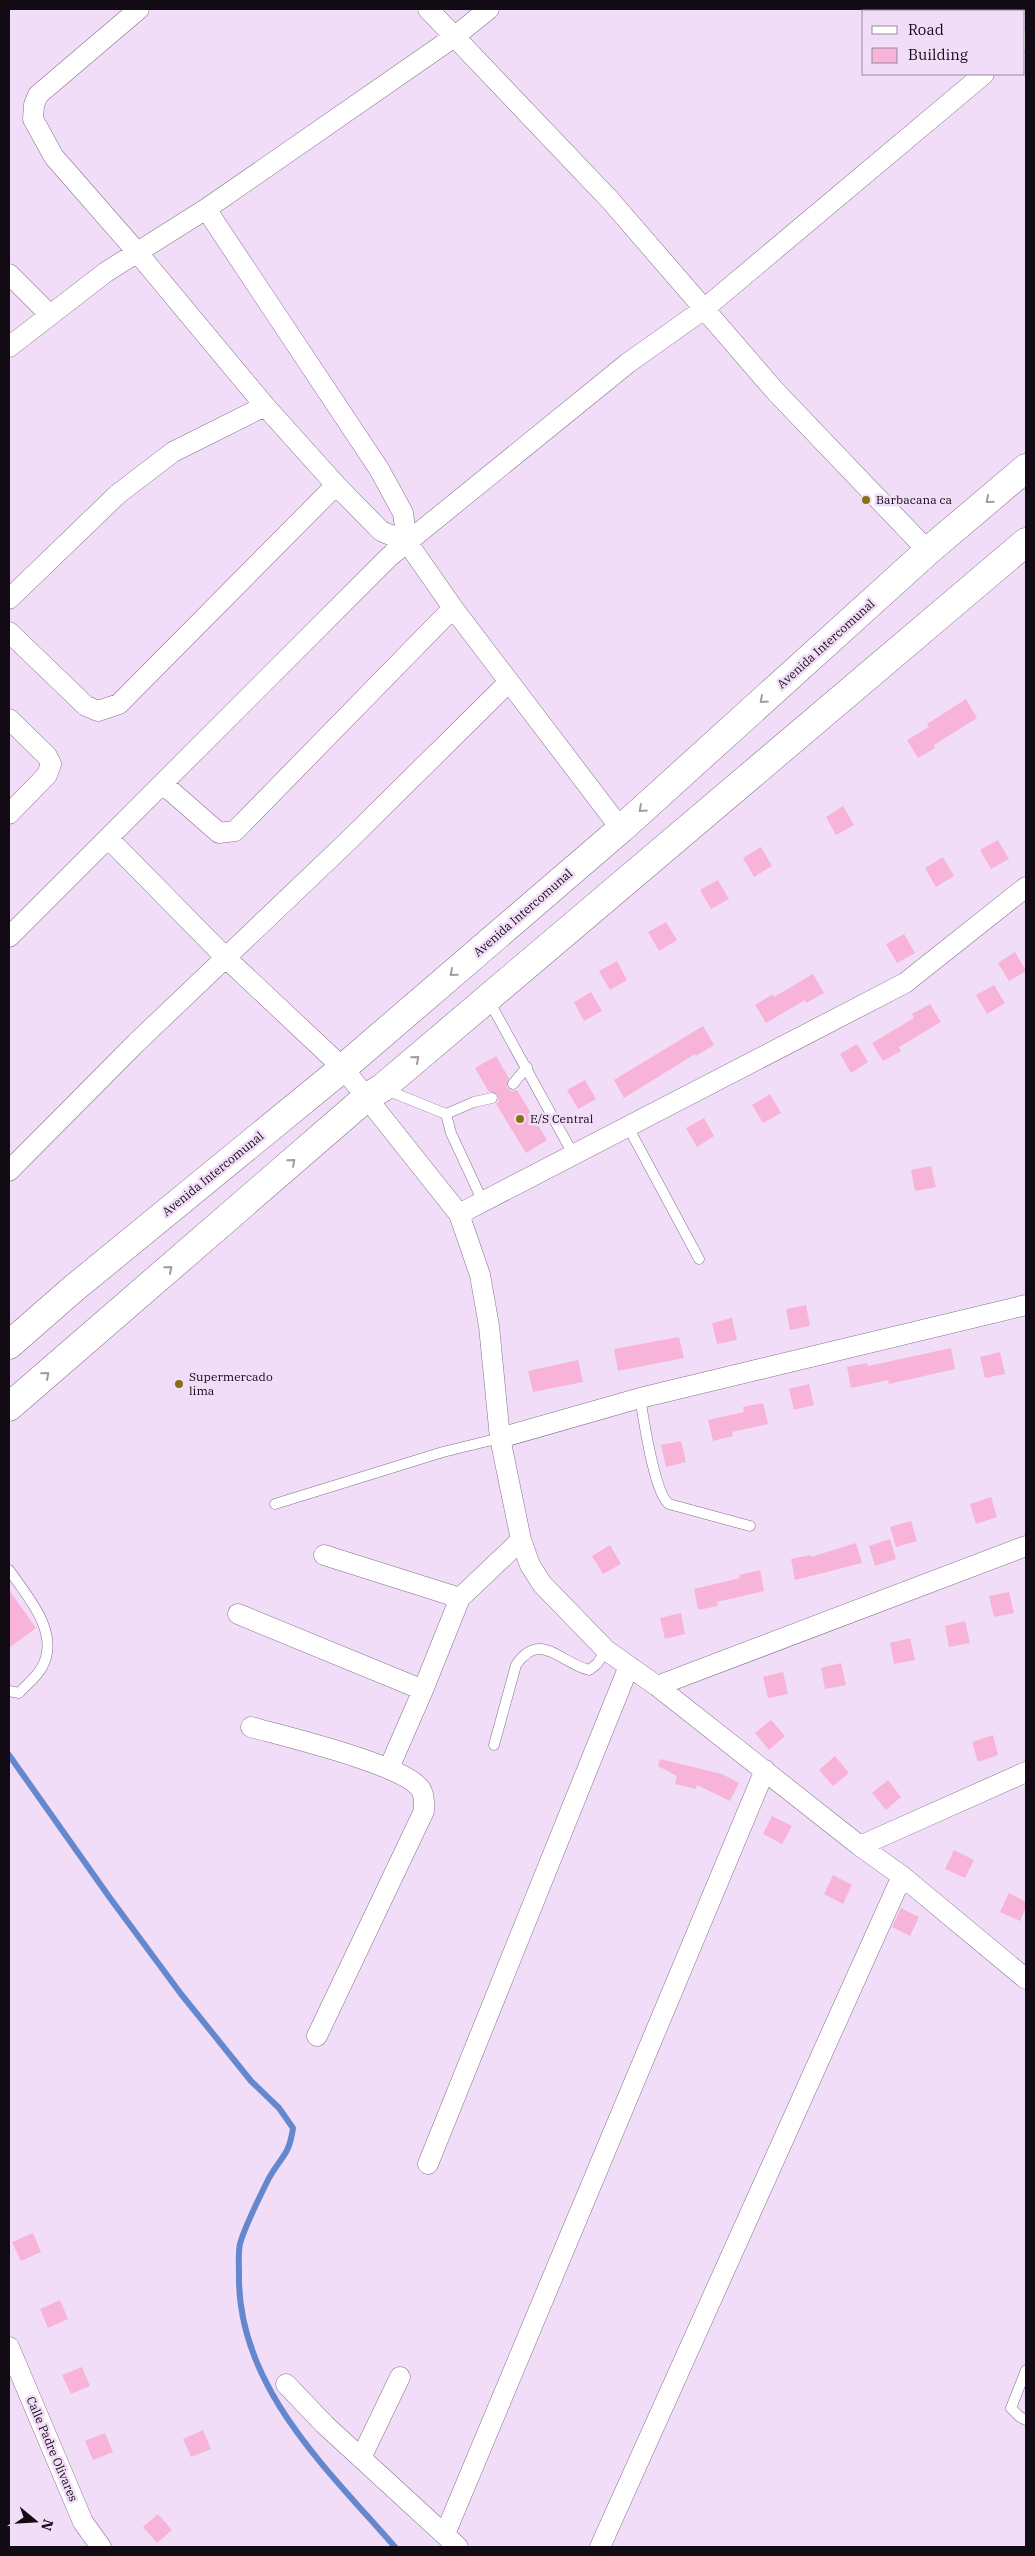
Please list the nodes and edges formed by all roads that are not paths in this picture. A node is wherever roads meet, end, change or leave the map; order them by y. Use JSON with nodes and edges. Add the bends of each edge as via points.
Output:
{"nodes":[{"id":1,"x":139,"y":9,"type":"edge"},
{"id":2,"x":428,"y":9,"type":"edge"},
{"id":3,"x":489,"y":9,"type":"edge"},
{"id":4,"x":454,"y":37,"type":"junction"},
{"id":5,"x":983,"y":75,"type":"edge"},
{"id":6,"x":206,"y":209,"type":"junction"},
{"id":7,"x":137,"y":252,"type":"junction"},
{"id":8,"x":9,"y":274,"type":"edge"},
{"id":9,"x":704,"y":309,"type":"junction"},
{"id":10,"x":50,"y":315,"type":"junction"},
{"id":11,"x":9,"y":347,"type":"edge"},
{"id":12,"x":265,"y":406,"type":"junction"},
{"id":13,"x":1026,"y":468,"type":"edge"},
{"id":14,"x":336,"y":485,"type":"junction"},
{"id":15,"x":407,"y":542,"type":"junction"},
{"id":16,"x":1026,"y":542,"type":"edge"},
{"id":17,"x":928,"y":551,"type":"junction"},
{"id":18,"x":9,"y":599,"type":"edge"},
{"id":19,"x":453,"y":608,"type":"junction"},
{"id":20,"x":9,"y":632,"type":"edge"},
{"id":21,"x":508,"y":682,"type":"junction"},
{"id":22,"x":9,"y":719,"type":"edge"},
{"id":23,"x":163,"y":784,"type":"junction"},
{"id":24,"x":9,"y":814,"type":"edge"},
{"id":25,"x":621,"y":829,"type":"junction"},
{"id":26,"x":109,"y":839,"type":"junction"},
{"id":27,"x":1026,"y":888,"type":"edge"},
{"id":28,"x":9,"y":938,"type":"edge"},
{"id":29,"x":226,"y":958,"type":"junction"},
{"id":30,"x":487,"y":998,"type":"junction"},
{"id":31,"x":527,"y":1067,"type":"junction"},
{"id":32,"x":343,"y":1068,"type":"junction"},
{"id":33,"x":513,"y":1084,"type":"dead end"},
{"id":34,"x":375,"y":1093,"type":"junction"},
{"id":35,"x":492,"y":1098,"type":"dead end"},
{"id":36,"x":446,"y":1114,"type":"junction"},
{"id":37,"x":627,"y":1125,"type":"junction"},
{"id":38,"x":573,"y":1154,"type":"junction"},
{"id":39,"x":9,"y":1171,"type":"edge"},
{"id":40,"x":482,"y":1200,"type":"junction"},
{"id":41,"x":459,"y":1214,"type":"junction"},
{"id":42,"x":699,"y":1259,"type":"dead end"},
{"id":43,"x":1026,"y":1305,"type":"edge"},
{"id":44,"x":9,"y":1345,"type":"edge"},
{"id":45,"x":640,"y":1398,"type":"junction"},
{"id":46,"x":9,"y":1407,"type":"edge"},
{"id":47,"x":500,"y":1438,"type":"junction"},
{"id":48,"x":275,"y":1504,"type":"dead end"},
{"id":49,"x":750,"y":1526,"type":"dead end"},
{"id":50,"x":521,"y":1540,"type":"junction"},
{"id":51,"x":1026,"y":1546,"type":"edge"},
{"id":52,"x":324,"y":1555,"type":"dead end"},
{"id":53,"x":9,"y":1570,"type":"edge"},
{"id":54,"x":460,"y":1598,"type":"junction"},
{"id":55,"x":238,"y":1614,"type":"dead end"},
{"id":56,"x":606,"y":1650,"type":"junction"},
{"id":57,"x":629,"y":1666,"type":"junction"},
{"id":58,"x":657,"y":1686,"type":"junction"},
{"id":59,"x":424,"y":1690,"type":"junction"},
{"id":60,"x":9,"y":1691,"type":"edge"},
{"id":61,"x":251,"y":1727,"type":"dead end"},
{"id":62,"x":494,"y":1745,"type":"dead end"},
{"id":63,"x":389,"y":1768,"type":"junction"},
{"id":64,"x":765,"y":1770,"type":"junction"},
{"id":65,"x":1026,"y":1772,"type":"edge"},
{"id":66,"x":860,"y":1846,"type":"junction"},
{"id":67,"x":902,"y":1876,"type":"junction"},
{"id":68,"x":1026,"y":1979,"type":"edge"},
{"id":69,"x":317,"y":2036,"type":"dead end"},
{"id":70,"x":428,"y":2164,"type":"dead end"},
{"id":71,"x":9,"y":2346,"type":"edge"},
{"id":72,"x":1026,"y":2370,"type":"edge"},
{"id":73,"x":400,"y":2377,"type":"dead end"},
{"id":74,"x":286,"y":2384,"type":"dead end"},
{"id":75,"x":1026,"y":2420,"type":"edge"},
{"id":76,"x":361,"y":2458,"type":"junction"},
{"id":77,"x":452,"y":2541,"type":"edge"},
{"id":78,"x":101,"y":2547,"type":"edge"},
{"id":79,"x":600,"y":2547,"type":"edge"}],
"edges":[{"from":1,"to":7,"type":"street","via":[[38,95],[33,112],[37,127],[54,157]]},
{"from":2,"to":4,"type":"street"},
{"from":3,"to":4,"type":"street"},
{"from":4,"to":6,"type":"street"},
{"from":4,"to":9,"type":"street","via":[[610,200]]},
{"from":5,"to":9,"type":"street"},
{"from":6,"to":7,"type":"street"},
{"from":6,"to":15,"type":"street","via":[[379,469],[404,513]]},
{"from":7,"to":10,"type":"street"},
{"from":7,"to":12,"type":"street"},
{"from":8,"to":10,"type":"street"},
{"from":9,"to":15,"type":"street","via":[[628,363]]},
{"from":9,"to":17,"type":"street","via":[[776,392]]},
{"from":10,"to":11,"type":"street"},
{"from":12,"to":14,"type":"street"},
{"from":12,"to":18,"type":"street","via":[[173,452],[118,494]]},
{"from":13,"to":17,"type":"main road","name":"Avenida Intercomunal","one_way":true},
{"from":14,"to":15,"type":"street","via":[[381,531]]},
{"from":14,"to":20,"type":"street","via":[[119,704],[98,711],[86,706]]},
{"from":15,"to":19,"type":"street"},
{"from":15,"to":23,"type":"street"},
{"from":16,"to":30,"type":"main road"},
{"from":17,"to":25,"type":"main road","name":"Avenida Intercomunal","one_way":true},
{"from":19,"to":21,"type":"street"},
{"from":19,"to":23,"type":"street","via":[[235,831],[219,833]]},
{"from":21,"to":25,"type":"street"},
{"from":21,"to":29,"type":"street"},
{"from":22,"to":24,"type":"street","via":[[47,756],[51,764],[47,775]]},
{"from":23,"to":26,"type":"street"},
{"from":25,"to":32,"type":"main road","name":"Avenida Intercomunal","one_way":true},
{"from":26,"to":28,"type":"street"},
{"from":26,"to":29,"type":"street"},
{"from":27,"to":37,"type":"street","via":[[904,982]]},
{"from":29,"to":32,"type":"street"},
{"from":29,"to":39,"type":"street"},
{"from":30,"to":31,"type":"lane"},
{"from":34,"to":30,"type":"main road","one_way":true},
{"from":31,"to":33,"type":"lane"},
{"from":31,"to":38,"type":"lane"},
{"from":32,"to":34,"type":"street"},
{"from":32,"to":44,"type":"main road","name":"Avenida Intercomunal"},
{"from":34,"to":36,"type":"lane"},
{"from":34,"to":41,"type":"street"},
{"from":46,"to":34,"type":"main road","one_way":true},
{"from":35,"to":36,"type":"lane"},
{"from":36,"to":40,"type":"lane","via":[[451,1133]]},
{"from":37,"to":38,"type":"street"},
{"from":37,"to":42,"type":"lane"},
{"from":38,"to":40,"type":"street"},
{"from":40,"to":41,"type":"street"},
{"from":41,"to":47,"type":"street","via":[[480,1276],[489,1326]]},
{"from":43,"to":45,"type":"street"},
{"from":45,"to":47,"type":"street"},
{"from":45,"to":49,"type":"lane","via":[[664,1500]]},
{"from":47,"to":48,"type":"lane","via":[[443,1452]]},
{"from":47,"to":50,"type":"street"},
{"from":50,"to":54,"type":"street"},
{"from":50,"to":56,"type":"street","via":[[530,1565],[542,1584]]},
{"from":51,"to":58,"type":"street"},
{"from":52,"to":54,"type":"street"},
{"from":53,"to":60,"type":"lane","via":[[41,1616],[48,1652],[42,1668],[19,1693]]},
{"from":54,"to":59,"type":"street"},
{"from":55,"to":59,"type":"street"},
{"from":56,"to":57,"type":"street"},
{"from":56,"to":62,"type":"lane","via":[[589,1670],[543,1648],[522,1656],[516,1665]]},
{"from":57,"to":58,"type":"street"},
{"from":57,"to":70,"type":"street"},
{"from":58,"to":64,"type":"street"},
{"from":59,"to":63,"type":"street"},
{"from":61,"to":63,"type":"street"},
{"from":63,"to":69,"type":"street","via":[[418,1786],[424,1797],[424,1811]]},
{"from":64,"to":66,"type":"street"},
{"from":64,"to":77,"type":"street"},
{"from":65,"to":66,"type":"street"},
{"from":66,"to":67,"type":"street"},
{"from":67,"to":68,"type":"street"},
{"from":67,"to":79,"type":"street"},
{"from":71,"to":78,"type":"street","name":"Calle Padre Olivares","via":[[83,2522]]},
{"from":72,"to":75,"type":"lane","via":[[1011,2408]]},
{"from":73,"to":76,"type":"street"},
{"from":74,"to":76,"type":"street"},
{"from":76,"to":77,"type":"street"}]}
